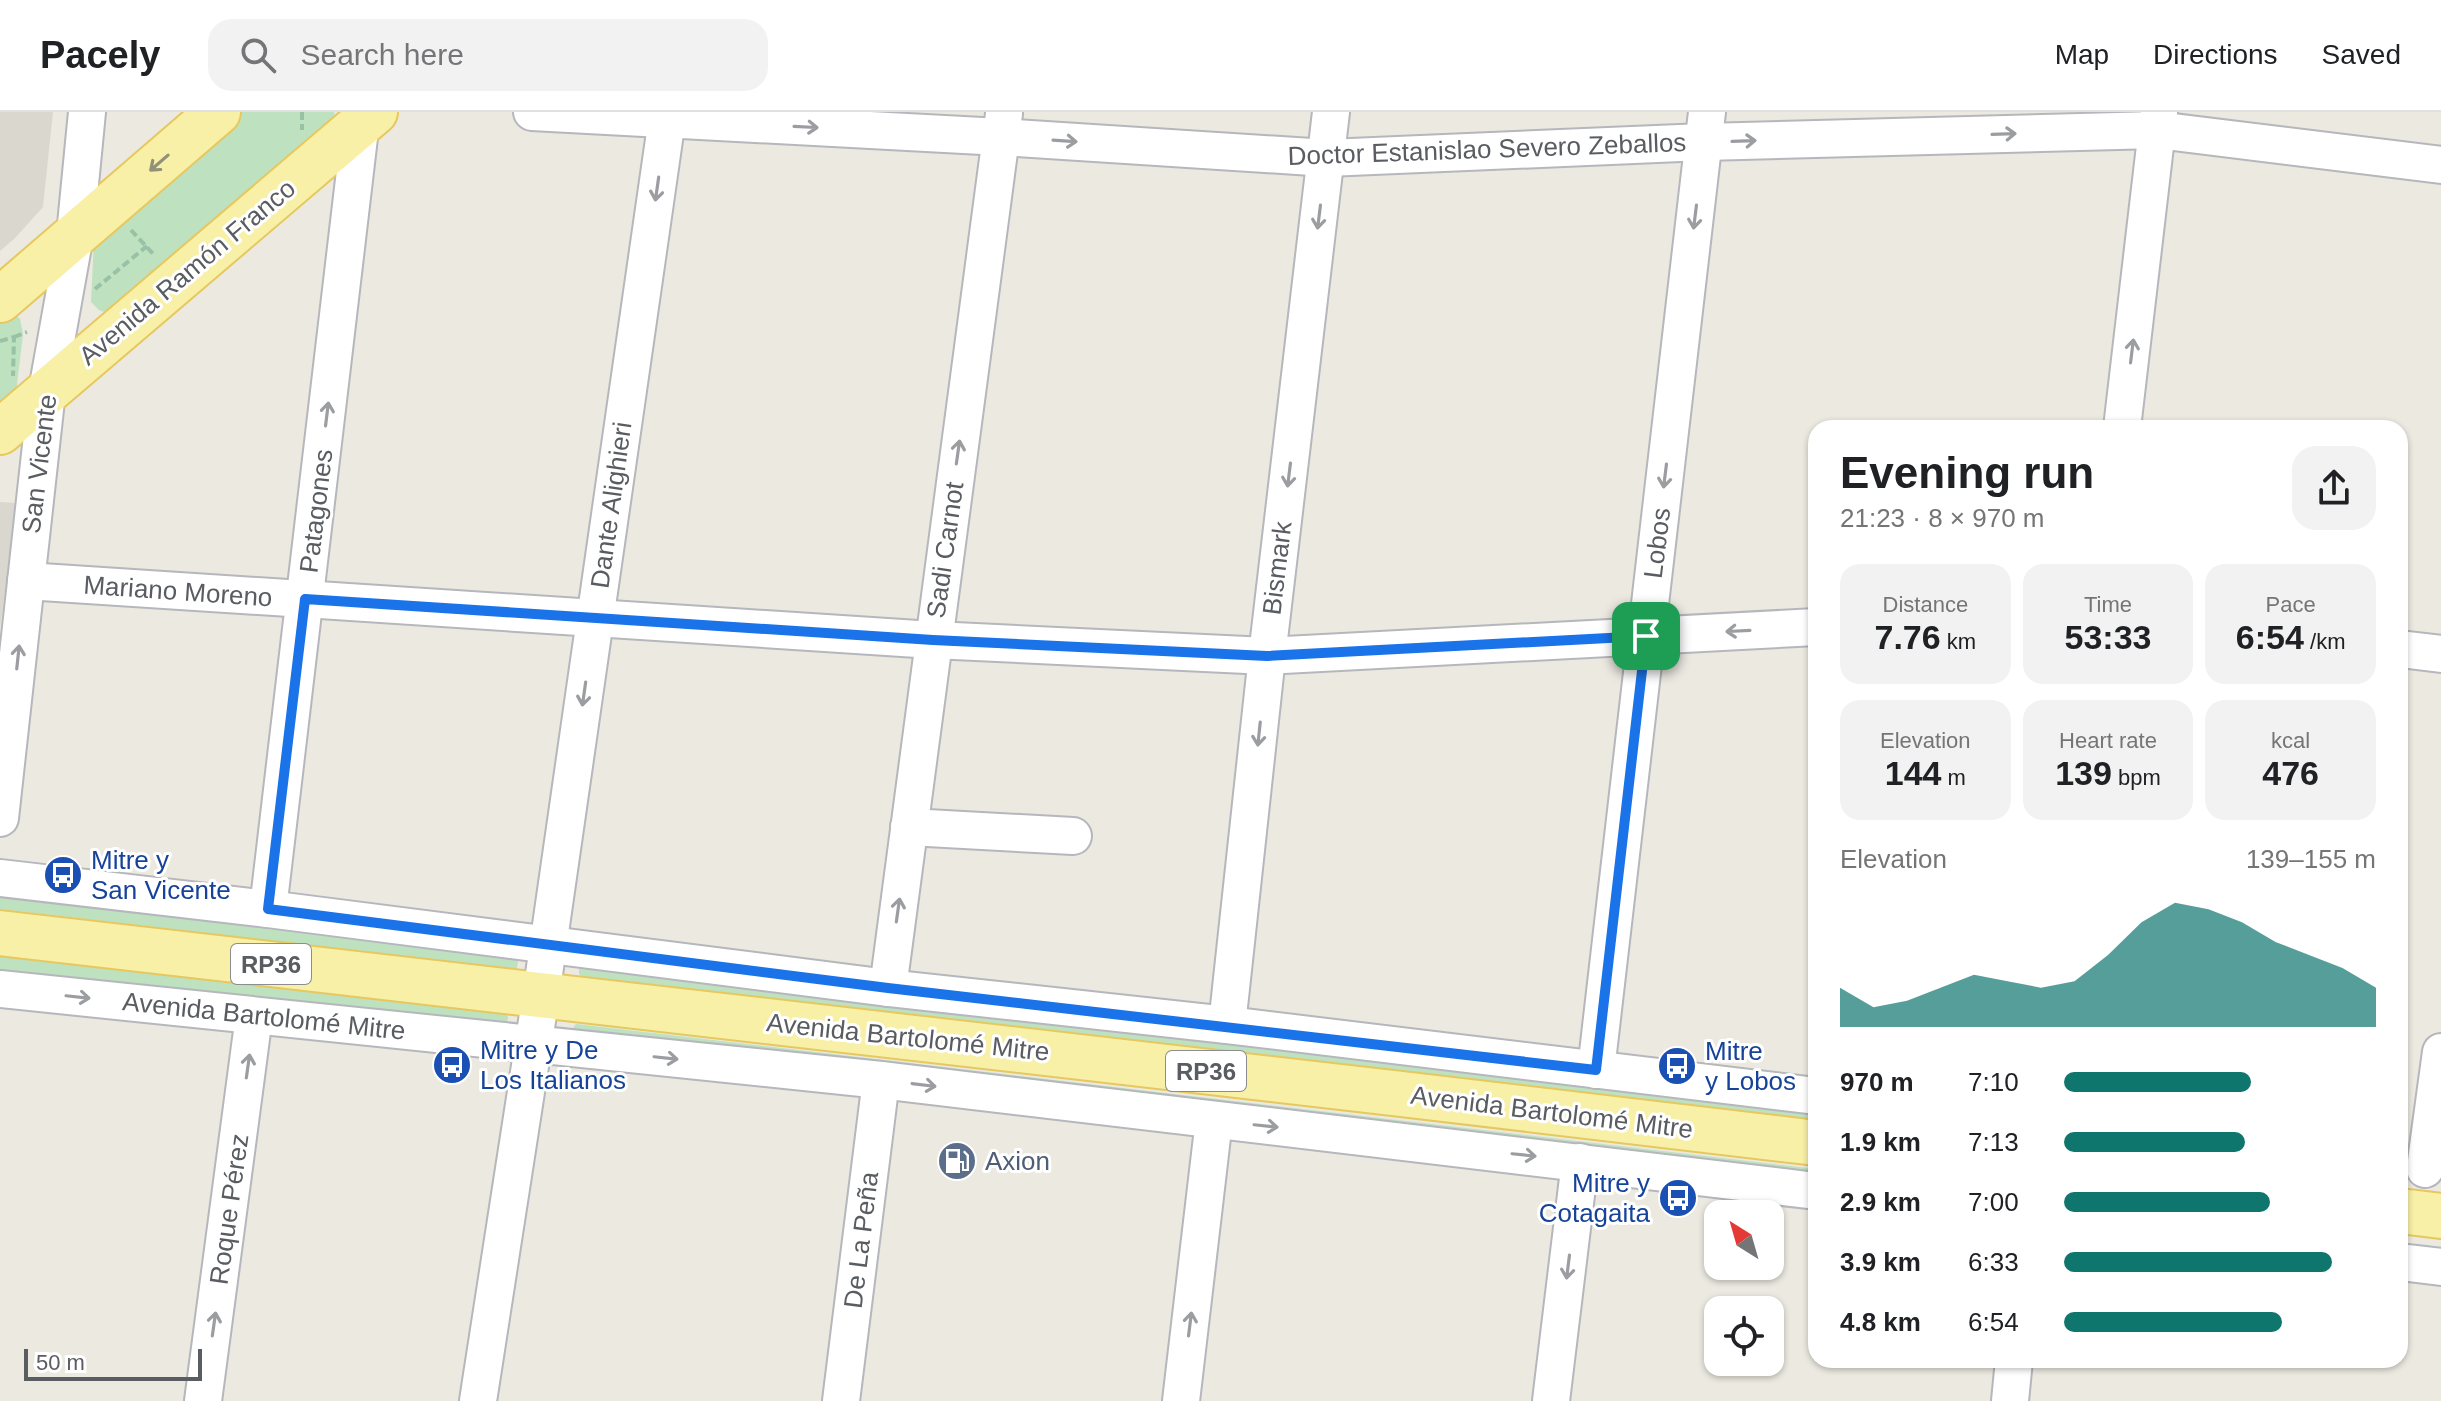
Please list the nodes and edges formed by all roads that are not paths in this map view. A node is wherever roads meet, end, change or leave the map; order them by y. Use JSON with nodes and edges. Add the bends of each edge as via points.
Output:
{"nodes":[{"id":1,"x":87,"y":112,"type":"edge"},
{"id":2,"x":218,"y":112,"type":"edge"},
{"id":3,"x":532,"y":112,"type":"edge"},
{"id":4,"x":1331,"y":112,"type":"edge"},
{"id":5,"x":366,"y":116,"type":"edge"},
{"id":6,"x":667,"y":116,"type":"edge"},
{"id":7,"x":2158,"y":121,"type":"edge"},
{"id":8,"x":1002,"y":124,"type":"edge"},
{"id":9,"x":1706,"y":127,"type":"edge"},
{"id":10,"x":1327,"y":158,"type":"junction"},
{"id":11,"x":2441,"y":165,"type":"edge"},
{"id":12,"x":75,"y":235,"type":"junction"},
{"id":13,"x":0,"y":300,"type":"edge"},
{"id":14,"x":30,"y":387,"type":"junction"},
{"id":15,"x":2123,"y":420,"type":"edge"},
{"id":16,"x":0,"y":432,"type":"edge"},
{"id":17,"x":26,"y":581,"type":"junction"},
{"id":18,"x":305,"y":599,"type":"junction"},
{"id":19,"x":595,"y":617,"type":"junction"},
{"id":20,"x":1808,"y":627,"type":"edge"},
{"id":21,"x":1646,"y":636,"type":"junction"},
{"id":22,"x":933,"y":640,"type":"junction"},
{"id":23,"x":2408,"y":650,"type":"edge"},
{"id":24,"x":2441,"y":654,"type":"edge"},
{"id":25,"x":1267,"y":656,"type":"junction"},
{"id":26,"x":0,"y":818,"type":"edge"},
{"id":27,"x":909,"y":827,"type":"junction"},
{"id":28,"x":1073,"y":836,"type":"dead end"},
{"id":29,"x":0,"y":878,"type":"edge"},
{"id":30,"x":268,"y":909,"type":"junction"},
{"id":31,"x":0,"y":933,"type":"edge"},
{"id":32,"x":547,"y":945,"type":"junction"},
{"id":33,"x":888,"y":988,"type":"junction"},
{"id":34,"x":0,"y":989,"type":"edge"},
{"id":35,"x":541,"y":995,"type":"junction"},
{"id":36,"x":254,"y":1016,"type":"junction"},
{"id":37,"x":1227,"y":1025,"type":"junction"},
{"id":38,"x":533,"y":1043,"type":"junction"},
{"id":39,"x":2441,"y":1052,"type":"edge"},
{"id":40,"x":1596,"y":1070,"type":"junction"},
{"id":41,"x":881,"y":1080,"type":"junction"},
{"id":42,"x":1808,"y":1095,"type":"edge"},
{"id":43,"x":1214,"y":1120,"type":"junction"},
{"id":44,"x":1808,"y":1142,"type":"edge"},
{"id":45,"x":1580,"y":1162,"type":"junction"},
{"id":46,"x":2422,"y":1169,"type":"edge"},
{"id":47,"x":1808,"y":1190,"type":"edge"},
{"id":48,"x":2408,"y":1212,"type":"edge"},
{"id":49,"x":2441,"y":1216,"type":"edge"},
{"id":50,"x":2408,"y":1263,"type":"edge"},
{"id":51,"x":2441,"y":1267,"type":"edge"},
{"id":52,"x":2013,"y":1368,"type":"edge"},
{"id":53,"x":203,"y":1401,"type":"edge"},
{"id":54,"x":478,"y":1401,"type":"edge"},
{"id":55,"x":841,"y":1401,"type":"edge"},
{"id":56,"x":1181,"y":1401,"type":"edge"},
{"id":57,"x":1551,"y":1401,"type":"edge"},
{"id":58,"x":2010,"y":1401,"type":"edge"}],
"edges":[{"from":1,"to":12,"type":"street","name":"San Vicente"},
{"from":2,"to":12,"type":"main road","one_way":true},
{"from":3,"to":6,"type":"street","name":"Doctor Estanislao Severo Zeballos"},
{"from":4,"to":10,"type":"street","name":"Bismark"},
{"from":5,"to":14,"type":"main road","name":"Avenida Ramón Franco"},
{"from":18,"to":5,"type":"street","name":"Patagones","one_way":true},
{"from":6,"to":8,"type":"street","name":"Doctor Estanislao Severo Zeballos","one_way":true},
{"from":6,"to":19,"type":"street","name":"Dante Alighieri","one_way":true},
{"from":9,"to":7,"type":"street","name":"Doctor Estanislao Severo Zeballos","one_way":true},
{"from":7,"to":11,"type":"street","name":"Doctor Estanislao Severo Zeballos"},
{"from":15,"to":7,"type":"street","one_way":true},
{"from":8,"to":10,"type":"street","name":"Doctor Estanislao Severo Zeballos","one_way":true},
{"from":22,"to":8,"type":"street","name":"Sadi Carnot","one_way":true},
{"from":9,"to":10,"type":"street","name":"Doctor Estanislao Severo Zeballos"},
{"from":9,"to":21,"type":"street","name":"Lobos","one_way":true},
{"from":10,"to":25,"type":"street","name":"Bismark","one_way":true},
{"from":12,"to":13,"type":"main road"},
{"from":12,"to":14,"type":"street","name":"San Vicente"},
{"from":14,"to":16,"type":"main road","name":"Avenida Ramón Franco"},
{"from":14,"to":17,"type":"street","name":"San Vicente"},
{"from":17,"to":18,"type":"street","name":"Mariano Moreno"},
{"from":26,"to":17,"type":"street","name":"San Vicente","one_way":true},
{"from":18,"to":19,"type":"street","name":"Mariano Moreno"},
{"from":18,"to":30,"type":"street","name":"Patagones"},
{"from":19,"to":22,"type":"street","name":"Mariano Moreno"},
{"from":19,"to":32,"type":"street","name":"Dante Alighieri","one_way":true},
{"from":20,"to":21,"type":"street","name":"Mariano Moreno","one_way":true},
{"from":21,"to":25,"type":"street","name":"Mariano Moreno"},
{"from":21,"to":40,"type":"street","name":"Lobos"},
{"from":22,"to":25,"type":"street","name":"Mariano Moreno"},
{"from":22,"to":27,"type":"street","name":"Sadi Carnot"},
{"from":23,"to":24,"type":"street"},
{"from":25,"to":37,"type":"street","name":"Bismark","one_way":true},
{"from":27,"to":28,"type":"street"},
{"from":33,"to":27,"type":"street","name":"Sadi Carnot","one_way":true},
{"from":29,"to":30,"type":"street","name":"Avenida Bartolomé Mitre"},
{"from":30,"to":32,"type":"street","name":"Avenida Bartolomé Mitre"},
{"from":31,"to":35,"type":"main road","name":"Avenida Bartolomé Mitre","number":"RP36"},
{"from":32,"to":33,"type":"street","name":"Avenida Bartolomé Mitre"},
{"from":32,"to":35,"type":"street","name":"Dante Alighieri"},
{"from":33,"to":37,"type":"street","name":"Avenida Bartolomé Mitre"},
{"from":34,"to":36,"type":"street","name":"Avenida Bartolomé Mitre","one_way":true},
{"from":35,"to":38,"type":"street","name":"Dante Alighieri"},
{"from":35,"to":44,"type":"main road","name":"Avenida Bartolomé Mitre","number":"RP36"},
{"from":36,"to":38,"type":"street","name":"Avenida Bartolomé Mitre"},
{"from":53,"to":36,"type":"street","name":"Roque Pérez","one_way":true},
{"from":37,"to":40,"type":"street","name":"Avenida Bartolomé Mitre"},
{"from":38,"to":41,"type":"street","name":"Avenida Bartolomé Mitre","one_way":true},
{"from":38,"to":54,"type":"street","name":"Dante Alighieri"},
{"from":39,"to":46,"type":"street"},
{"from":40,"to":42,"type":"street","name":"Avenida Bartolomé Mitre"},
{"from":41,"to":43,"type":"street","name":"Avenida Bartolomé Mitre","one_way":true},
{"from":41,"to":55,"type":"street","name":"De La Peña"},
{"from":43,"to":45,"type":"street","name":"Avenida Bartolomé Mitre","one_way":true},
{"from":56,"to":43,"type":"street","one_way":true},
{"from":45,"to":47,"type":"street","name":"Avenida Bartolomé Mitre"},
{"from":45,"to":57,"type":"street","one_way":true},
{"from":48,"to":49,"type":"main road"},
{"from":50,"to":51,"type":"street"},
{"from":52,"to":58,"type":"street"}]}
